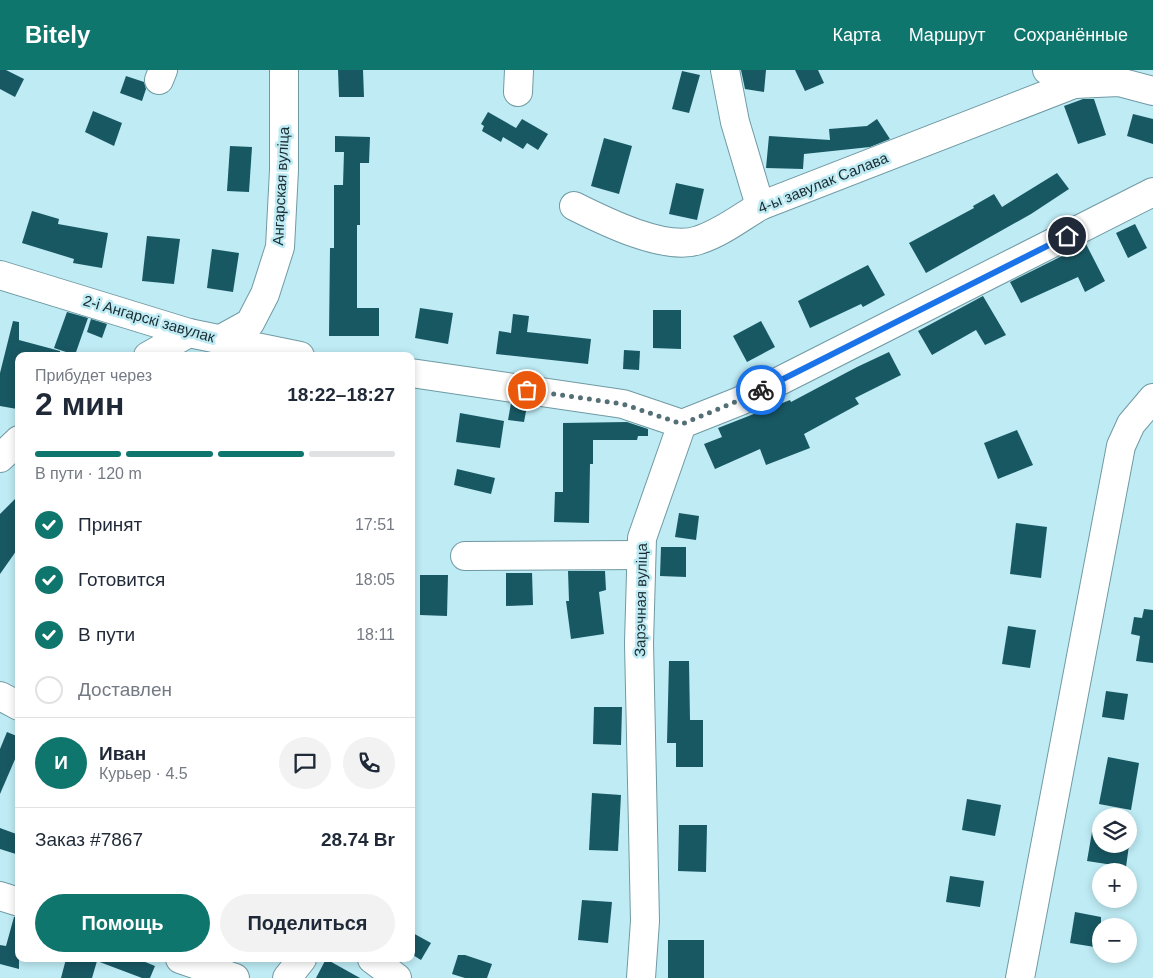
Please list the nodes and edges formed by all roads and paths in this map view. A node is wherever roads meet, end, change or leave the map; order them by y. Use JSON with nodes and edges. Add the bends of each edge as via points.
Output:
{"nodes":[{"id":1,"x":284,"y":70,"type":"edge"},
{"id":2,"x":726,"y":70,"type":"edge"},
{"id":3,"x":1047,"y":70,"type":"edge"},
{"id":4,"x":1074,"y":84,"type":"junction"},
{"id":5,"x":1153,"y":91,"type":"edge"},
{"id":6,"x":1153,"y":192,"type":"edge"},
{"id":7,"x":574,"y":206,"type":"dead end"},
{"id":8,"x":760,"y":206,"type":"junction"},
{"id":9,"x":0,"y":275,"type":"edge"},
{"id":10,"x":189,"y":333,"type":"junction"},
{"id":11,"x":221,"y":339,"type":"junction"},
{"id":12,"x":155,"y":352,"type":"edge"},
{"id":13,"x":281,"y":352,"type":"edge"},
{"id":14,"x":415,"y":374,"type":"edge"},
{"id":15,"x":1153,"y":398,"type":"edge"},
{"id":16,"x":682,"y":424,"type":"junction"},
{"id":17,"x":15,"y":444,"type":"edge"},
{"id":18,"x":0,"y":458,"type":"edge"},
{"id":19,"x":641,"y":555,"type":"junction"},
{"id":20,"x":465,"y":556,"type":"dead end"},
{"id":21,"x":0,"y":696,"type":"edge"},
{"id":22,"x":15,"y":704,"type":"edge"},
{"id":23,"x":0,"y":896,"type":"edge"},
{"id":24,"x":15,"y":901,"type":"edge"},
{"id":25,"x":189,"y":962,"type":"edge"},
{"id":26,"x":279,"y":962,"type":"edge"},
{"id":27,"x":300,"y":962,"type":"edge"},
{"id":28,"x":376,"y":962,"type":"edge"},
{"id":29,"x":235,"y":978,"type":"edge"},
{"id":30,"x":277,"y":978,"type":"edge"},
{"id":31,"x":287,"y":978,"type":"edge"},
{"id":32,"x":397,"y":978,"type":"edge"},
{"id":33,"x":641,"y":978,"type":"edge"},
{"id":34,"x":1020,"y":978,"type":"edge"}],
"edges":[{"from":1,"to":11,"type":"street","name":"Ангарская вуліца","via":[[280,247],[265,294],[250,323]]},
{"from":2,"to":8,"type":"street","via":[[734,122]]},
{"from":3,"to":4,"type":"street"},
{"from":4,"to":5,"type":"street","via":[[1119,82]]},
{"from":4,"to":8,"type":"street","name":"4-ы завулак Салава"},
{"from":6,"to":16,"type":"street","via":[[740,400]]},
{"from":7,"to":8,"type":"street","name":"4-ы завулак Салава","via":[[641,235],[686,243],[719,231]]},
{"from":9,"to":10,"type":"street","name":"2-і Ангарскі завулак"},
{"from":10,"to":11,"type":"street","name":"2-і Ангарскі завулак"},
{"from":10,"to":12,"type":"street"},
{"from":11,"to":13,"type":"street","name":"2-і Ангарскі завулак"},
{"from":14,"to":16,"type":"street","via":[[623,404]]},
{"from":15,"to":34,"type":"street","via":[[1131,424],[1121,446]]},
{"from":16,"to":19,"type":"street","name":"Зарэчная вуліца","via":[[642,538]]},
{"from":17,"to":18,"type":"street"},
{"from":19,"to":20,"type":"street"},
{"from":19,"to":33,"type":"street","name":"Зарэчная вуліца","via":[[639,643],[645,920]]},
{"from":21,"to":22,"type":"street"},
{"from":23,"to":24,"type":"street"},
{"from":25,"to":29,"type":"street"},
{"from":26,"to":30,"type":"street"},
{"from":27,"to":31,"type":"street"},
{"from":28,"to":32,"type":"street"}]}
